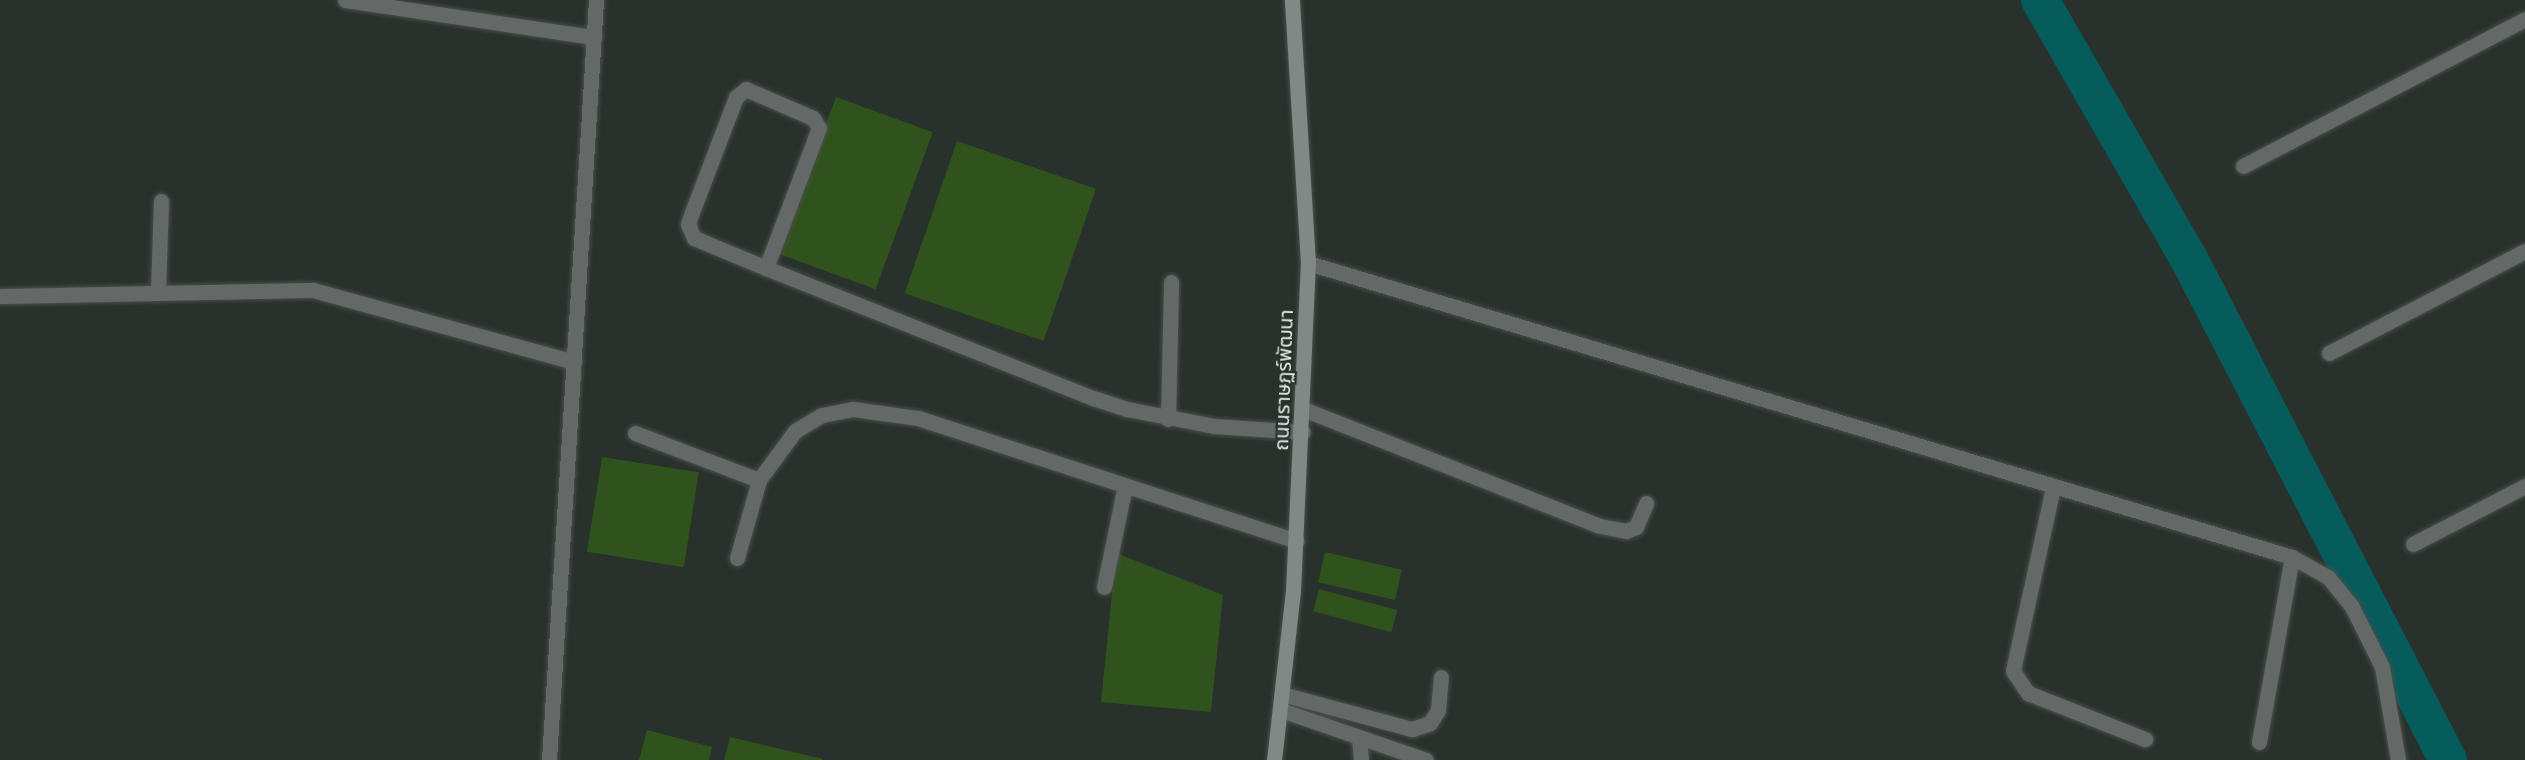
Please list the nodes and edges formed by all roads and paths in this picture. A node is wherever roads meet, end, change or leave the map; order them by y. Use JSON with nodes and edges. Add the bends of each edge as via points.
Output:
{"nodes":[{"id":1,"x":345,"y":0,"type":"edge"},
{"id":2,"x":596,"y":0,"type":"edge"},
{"id":3,"x":1292,"y":0,"type":"edge"},
{"id":4,"x":2525,"y":19,"type":"edge"},
{"id":5,"x":594,"y":37,"type":"junction"},
{"id":6,"x":2243,"y":166,"type":"dead end"},
{"id":7,"x":161,"y":201,"type":"dead end"},
{"id":8,"x":2525,"y":251,"type":"edge"},
{"id":9,"x":1308,"y":263,"type":"junction"},
{"id":10,"x":766,"y":268,"type":"junction"},
{"id":11,"x":1171,"y":282,"type":"dead end"},
{"id":12,"x":158,"y":292,"type":"junction"},
{"id":13,"x":0,"y":296,"type":"edge"},
{"id":14,"x":2329,"y":353,"type":"dead end"},
{"id":15,"x":574,"y":362,"type":"junction"},
{"id":16,"x":1303,"y":409,"type":"junction"},
{"id":17,"x":1168,"y":419,"type":"junction"},
{"id":18,"x":1303,"y":432,"type":"junction"},
{"id":19,"x":635,"y":433,"type":"dead end"},
{"id":20,"x":759,"y":480,"type":"junction"},
{"id":21,"x":1125,"y":486,"type":"junction"},
{"id":22,"x":2525,"y":486,"type":"edge"},
{"id":23,"x":2053,"y":487,"type":"junction"},
{"id":24,"x":1646,"y":503,"type":"dead end"},
{"id":25,"x":1296,"y":542,"type":"junction"},
{"id":26,"x":2413,"y":544,"type":"dead end"},
{"id":27,"x":2292,"y":557,"type":"junction"},
{"id":28,"x":737,"y":558,"type":"dead end"},
{"id":29,"x":1104,"y":587,"type":"dead end"},
{"id":30,"x":1441,"y":677,"type":"dead end"},
{"id":31,"x":1282,"y":702,"type":"junction"},
{"id":32,"x":1359,"y":737,"type":"junction"},
{"id":33,"x":2145,"y":739,"type":"dead end"},
{"id":34,"x":2259,"y":741,"type":"dead end"},
{"id":35,"x":2401,"y":756,"type":"edge"},
{"id":36,"x":549,"y":760,"type":"edge"},
{"id":37,"x":1274,"y":760,"type":"edge"},
{"id":38,"x":1361,"y":760,"type":"edge"},
{"id":39,"x":1426,"y":760,"type":"edge"}],
"edges":[{"from":1,"to":5,"type":"street"},
{"from":2,"to":5,"type":"street"},
{"from":3,"to":9,"type":"street","name":"ถนนราษฏร์พัฒนา"},
{"from":4,"to":6,"type":"street"},
{"from":5,"to":15,"type":"street"},
{"from":7,"to":12,"type":"street"},
{"from":8,"to":14,"type":"street"},
{"from":9,"to":16,"type":"street","name":"ถนนราษฏร์พัฒนา"},
{"from":9,"to":23,"type":"street"},
{"from":10,"to":10,"type":"street","via":[[819,128],[813,118],[747,89],[736,97],[688,224],[694,238]]},
{"from":10,"to":17,"type":"street","via":[[1093,398]]},
{"from":11,"to":17,"type":"street"},
{"from":12,"to":13,"type":"street"},
{"from":12,"to":15,"type":"street","via":[[313,290]]},
{"from":15,"to":36,"type":"street"},
{"from":16,"to":18,"type":"street","name":"ถนนราษฏร์พัฒนา"},
{"from":16,"to":24,"type":"street","via":[[1600,526],[1626,531],[1636,527]]},
{"from":17,"to":18,"type":"street"},
{"from":18,"to":25,"type":"street","name":"ถนนราษฏร์พัฒนา"},
{"from":19,"to":20,"type":"street"},
{"from":20,"to":21,"type":"street","via":[[795,431],[822,415],[853,409],[918,418]]},
{"from":20,"to":28,"type":"street"},
{"from":21,"to":25,"type":"street"},
{"from":21,"to":29,"type":"street"},
{"from":22,"to":26,"type":"street"},
{"from":23,"to":27,"type":"street"},
{"from":23,"to":33,"type":"street","via":[[2013,671],[2028,693]]},
{"from":25,"to":31,"type":"street","name":"ถนนราษฏร์พัฒนา"},
{"from":27,"to":34,"type":"street"},
{"from":27,"to":35,"type":"street","via":[[2328,577],[2351,605],[2382,667]]},
{"from":30,"to":31,"type":"street","via":[[1438,710],[1430,723],[1412,729]]},
{"from":31,"to":32,"type":"street"},
{"from":31,"to":37,"type":"street","name":"ถนนราษฏร์พัฒนา"},
{"from":32,"to":38,"type":"street"},
{"from":32,"to":39,"type":"street"}]}
